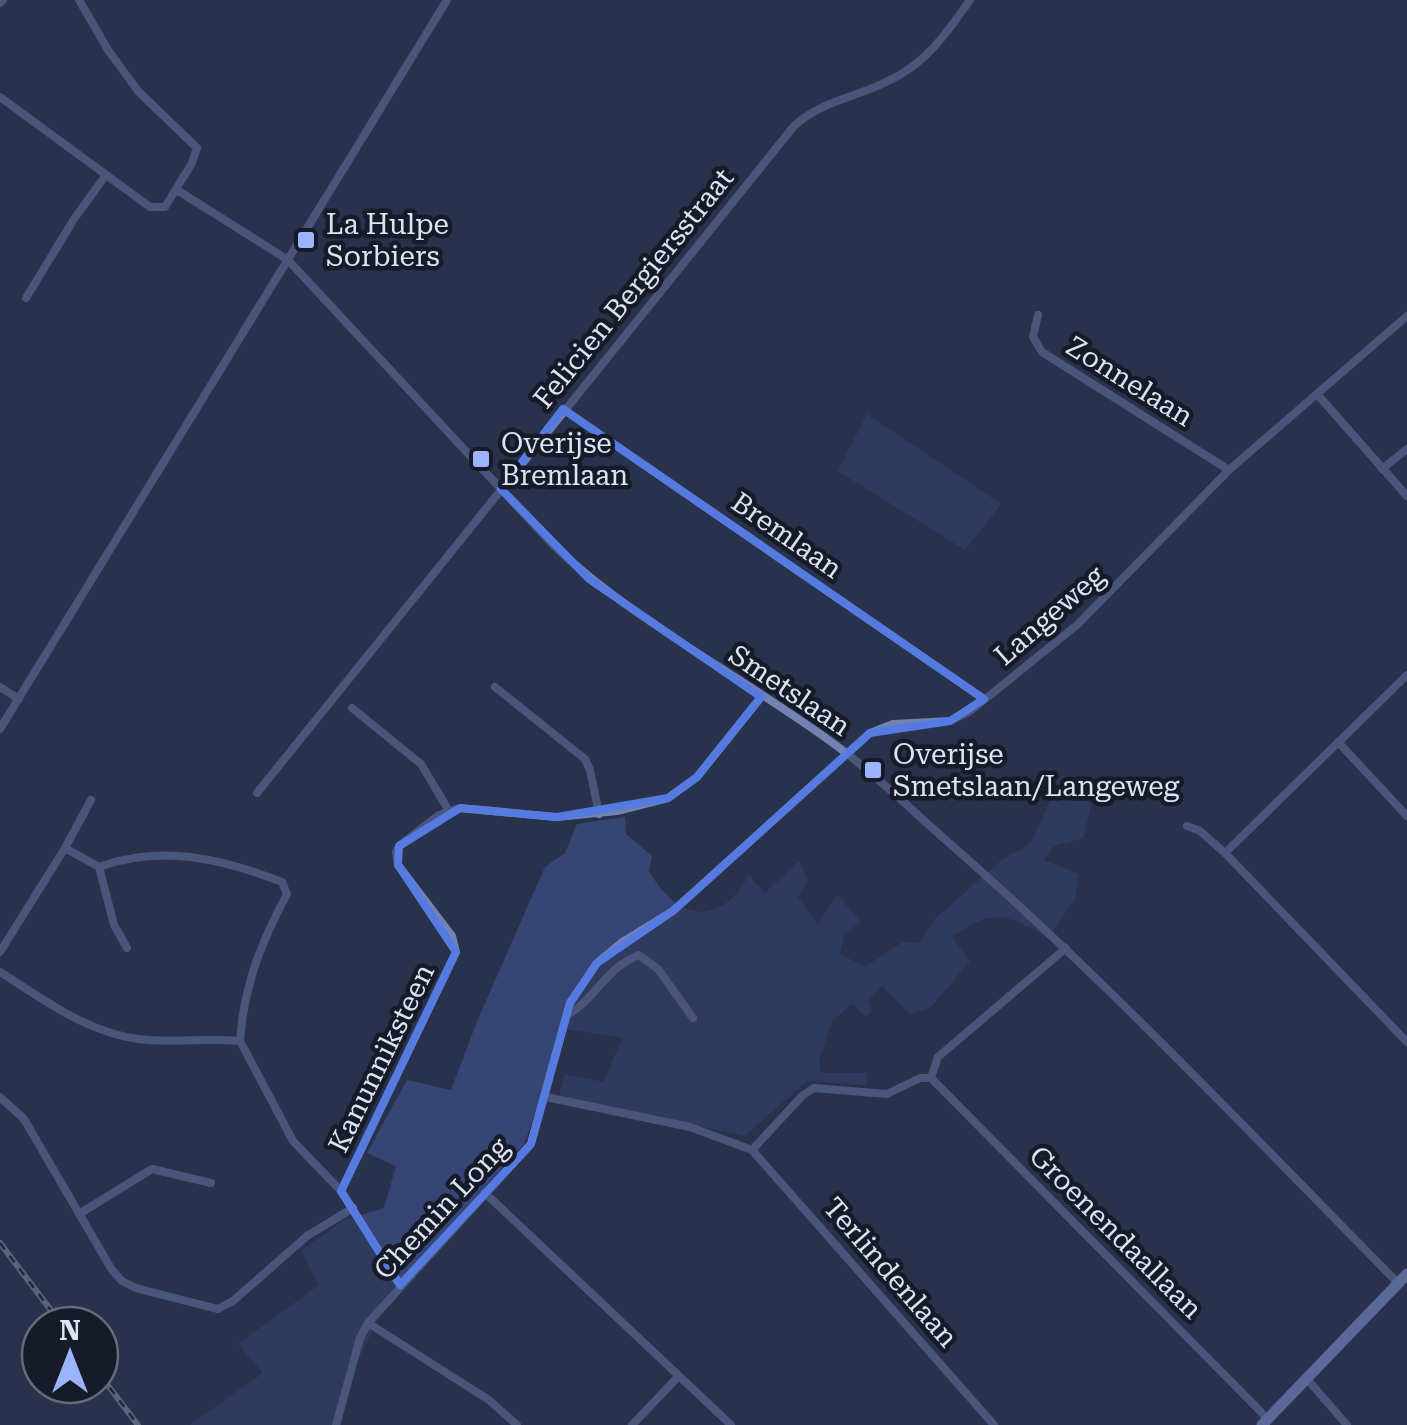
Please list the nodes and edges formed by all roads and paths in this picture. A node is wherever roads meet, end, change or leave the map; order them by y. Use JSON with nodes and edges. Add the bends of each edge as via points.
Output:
{"nodes":[{"id":1,"x":79,"y":0,"type":"edge"},
{"id":2,"x":447,"y":0,"type":"edge"},
{"id":3,"x":970,"y":0,"type":"edge"},
{"id":4,"x":0,"y":97,"type":"edge"},
{"id":5,"x":106,"y":175,"type":"junction"},
{"id":6,"x":177,"y":190,"type":"junction"},
{"id":7,"x":288,"y":260,"type":"junction"},
{"id":8,"x":26,"y":298,"type":"dead end"},
{"id":9,"x":1038,"y":315,"type":"dead end"},
{"id":10,"x":1407,"y":316,"type":"edge"},
{"id":11,"x":1317,"y":394,"type":"junction"},
{"id":12,"x":563,"y":408,"type":"junction"},
{"id":13,"x":1407,"y":449,"type":"edge"},
{"id":14,"x":1382,"y":469,"type":"junction"},
{"id":15,"x":1229,"y":470,"type":"junction"},
{"id":16,"x":500,"y":489,"type":"junction"},
{"id":17,"x":1407,"y":496,"type":"edge"},
{"id":18,"x":1407,"y":675,"type":"edge"},
{"id":19,"x":495,"y":687,"type":"dead end"},
{"id":20,"x":0,"y":688,"type":"edge"},
{"id":21,"x":762,"y":696,"type":"junction"},
{"id":22,"x":19,"y":698,"type":"junction"},
{"id":23,"x":984,"y":699,"type":"junction"},
{"id":24,"x":352,"y":708,"type":"dead end"},
{"id":25,"x":0,"y":729,"type":"edge"},
{"id":26,"x":1338,"y":742,"type":"junction"},
{"id":27,"x":846,"y":753,"type":"junction"},
{"id":28,"x":256,"y":793,"type":"dead end"},
{"id":29,"x":91,"y":800,"type":"dead end"},
{"id":30,"x":449,"y":812,"type":"junction"},
{"id":31,"x":598,"y":814,"type":"junction"},
{"id":32,"x":1407,"y":816,"type":"edge"},
{"id":33,"x":1187,"y":826,"type":"dead end"},
{"id":34,"x":65,"y":848,"type":"junction"},
{"id":35,"x":1225,"y":853,"type":"junction"},
{"id":36,"x":100,"y":867,"type":"junction"},
{"id":37,"x":692,"y":894,"type":"joint"},
{"id":38,"x":126,"y":948,"type":"dead end"},
{"id":39,"x":1066,"y":948,"type":"junction"},
{"id":40,"x":0,"y":952,"type":"edge"},
{"id":41,"x":0,"y":972,"type":"edge"},
{"id":42,"x":567,"y":1014,"type":"junction"},
{"id":43,"x":693,"y":1018,"type":"dead end"},
{"id":44,"x":240,"y":1041,"type":"junction"},
{"id":45,"x":1407,"y":1042,"type":"edge"},
{"id":46,"x":931,"y":1078,"type":"junction"},
{"id":47,"x":0,"y":1096,"type":"edge"},
{"id":48,"x":546,"y":1097,"type":"junction"},
{"id":49,"x":752,"y":1150,"type":"junction"},
{"id":50,"x":210,"y":1183,"type":"dead end"},
{"id":51,"x":342,"y":1191,"type":"junction"},
{"id":52,"x":485,"y":1194,"type":"junction"},
{"id":53,"x":353,"y":1208,"type":"junction"},
{"id":54,"x":79,"y":1214,"type":"junction"},
{"id":55,"x":1403,"y":1279,"type":"edge"},
{"id":56,"x":400,"y":1286,"type":"junction"},
{"id":57,"x":368,"y":1323,"type":"junction"},
{"id":58,"x":678,"y":1377,"type":"junction"},
{"id":59,"x":1307,"y":1379,"type":"junction"},
{"id":60,"x":1265,"y":1422,"type":"edge"},
{"id":61,"x":336,"y":1425,"type":"edge"},
{"id":62,"x":516,"y":1425,"type":"edge"},
{"id":63,"x":632,"y":1425,"type":"edge"},
{"id":64,"x":731,"y":1425,"type":"edge"},
{"id":65,"x":994,"y":1425,"type":"edge"},
{"id":66,"x":1347,"y":1425,"type":"edge"}],
"edges":[{"from":1,"to":6,"type":"street","via":[[130,81],[198,148]]},
{"from":2,"to":7,"type":"street"},
{"from":3,"to":12,"type":"street","name":"Felicien Bergiersstraat","via":[[937,47],[914,66],[816,108],[794,126]]},
{"from":4,"to":5,"type":"street"},
{"from":5,"to":6,"type":"street","via":[[159,209]]},
{"from":5,"to":8,"type":"street"},
{"from":6,"to":7,"type":"street","name":"Smetslaan"},
{"from":7,"to":16,"type":"street","name":"Smetslaan"},
{"from":7,"to":22,"type":"street"},
{"from":9,"to":15,"type":"street","name":"Zonnelaan","via":[[1033,337],[1042,352]]},
{"from":10,"to":11,"type":"street","name":"Langeweg"},
{"from":11,"to":14,"type":"street"},
{"from":11,"to":15,"type":"street","name":"Langeweg"},
{"from":12,"to":16,"type":"street","name":"Felicien Bergiersstraat"},
{"from":12,"to":23,"type":"street","name":"Bremlaan"},
{"from":13,"to":14,"type":"street"},
{"from":14,"to":17,"type":"street"},
{"from":15,"to":23,"type":"street","name":"Langeweg","via":[[1077,625]]},
{"from":16,"to":21,"type":"street","name":"Smetslaan","via":[[589,578]]},
{"from":16,"to":28,"type":"street","name":"Felicien Bergiersstraat"},
{"from":18,"to":26,"type":"street"},
{"from":19,"to":31,"type":"street","via":[[585,759]]},
{"from":20,"to":22,"type":"street"},
{"from":21,"to":27,"type":"street","name":"Smetslaan"},
{"from":21,"to":31,"type":"street","via":[[685,788],[648,805]]},
{"from":22,"to":25,"type":"street"},
{"from":23,"to":27,"type":"street","name":"Langeweg","via":[[950,721],[880,728]]},
{"from":24,"to":30,"type":"street","via":[[421,764]]},
{"from":26,"to":32,"type":"street"},
{"from":26,"to":35,"type":"street"},
{"from":27,"to":37,"type":"street","name":"Langeweg"},
{"from":27,"to":39,"type":"street","name":"Smetslaan"},
{"from":29,"to":34,"type":"street"},
{"from":30,"to":31,"type":"street"},
{"from":30,"to":51,"type":"street","name":"Kanunniksteen","via":[[399,846],[396,858],[452,936],[454,958]]},
{"from":33,"to":35,"type":"street"},
{"from":34,"to":36,"type":"street"},
{"from":34,"to":40,"type":"street"},
{"from":35,"to":45,"type":"street"},
{"from":36,"to":38,"type":"street"},
{"from":36,"to":44,"type":"street","via":[[195,856],[286,888],[252,967]]},
{"from":37,"to":42,"type":"street","name":"Chemin Long","via":[[606,955]]},
{"from":39,"to":46,"type":"street","via":[[938,1057]]},
{"from":39,"to":55,"type":"street","name":"Smetslaan"},
{"from":41,"to":44,"type":"street","via":[[112,1034]]},
{"from":42,"to":43,"type":"street","via":[[607,974],[639,955]]},
{"from":42,"to":48,"type":"street","name":"Chemin Long"},
{"from":44,"to":51,"type":"street","via":[[292,1141]]},
{"from":46,"to":49,"type":"street","via":[[887,1094],[814,1088]]},
{"from":46,"to":60,"type":"street","name":"Groenendaallaan"},
{"from":47,"to":54,"type":"street","via":[[24,1119]]},
{"from":48,"to":49,"type":"street","via":[[690,1127]]},
{"from":48,"to":52,"type":"street","name":"Chemin Long","via":[[530,1144]]},
{"from":49,"to":65,"type":"street","name":"Terlindenlaan"},
{"from":50,"to":54,"type":"street","via":[[152,1169]]},
{"from":51,"to":53,"type":"street"},
{"from":52,"to":56,"type":"street","name":"Chemin Long"},
{"from":52,"to":58,"type":"street"},
{"from":53,"to":54,"type":"street","via":[[307,1236],[233,1301],[212,1310],[122,1281]]},
{"from":53,"to":56,"type":"street"},
{"from":55,"to":59,"type":"main road"},
{"from":56,"to":57,"type":"street","name":"Chemin Long"},
{"from":57,"to":61,"type":"street","name":"Chemin Long"},
{"from":57,"to":62,"type":"street"},
{"from":58,"to":63,"type":"street"},
{"from":58,"to":64,"type":"street"},
{"from":59,"to":60,"type":"main road"},
{"from":59,"to":66,"type":"street"}]}
